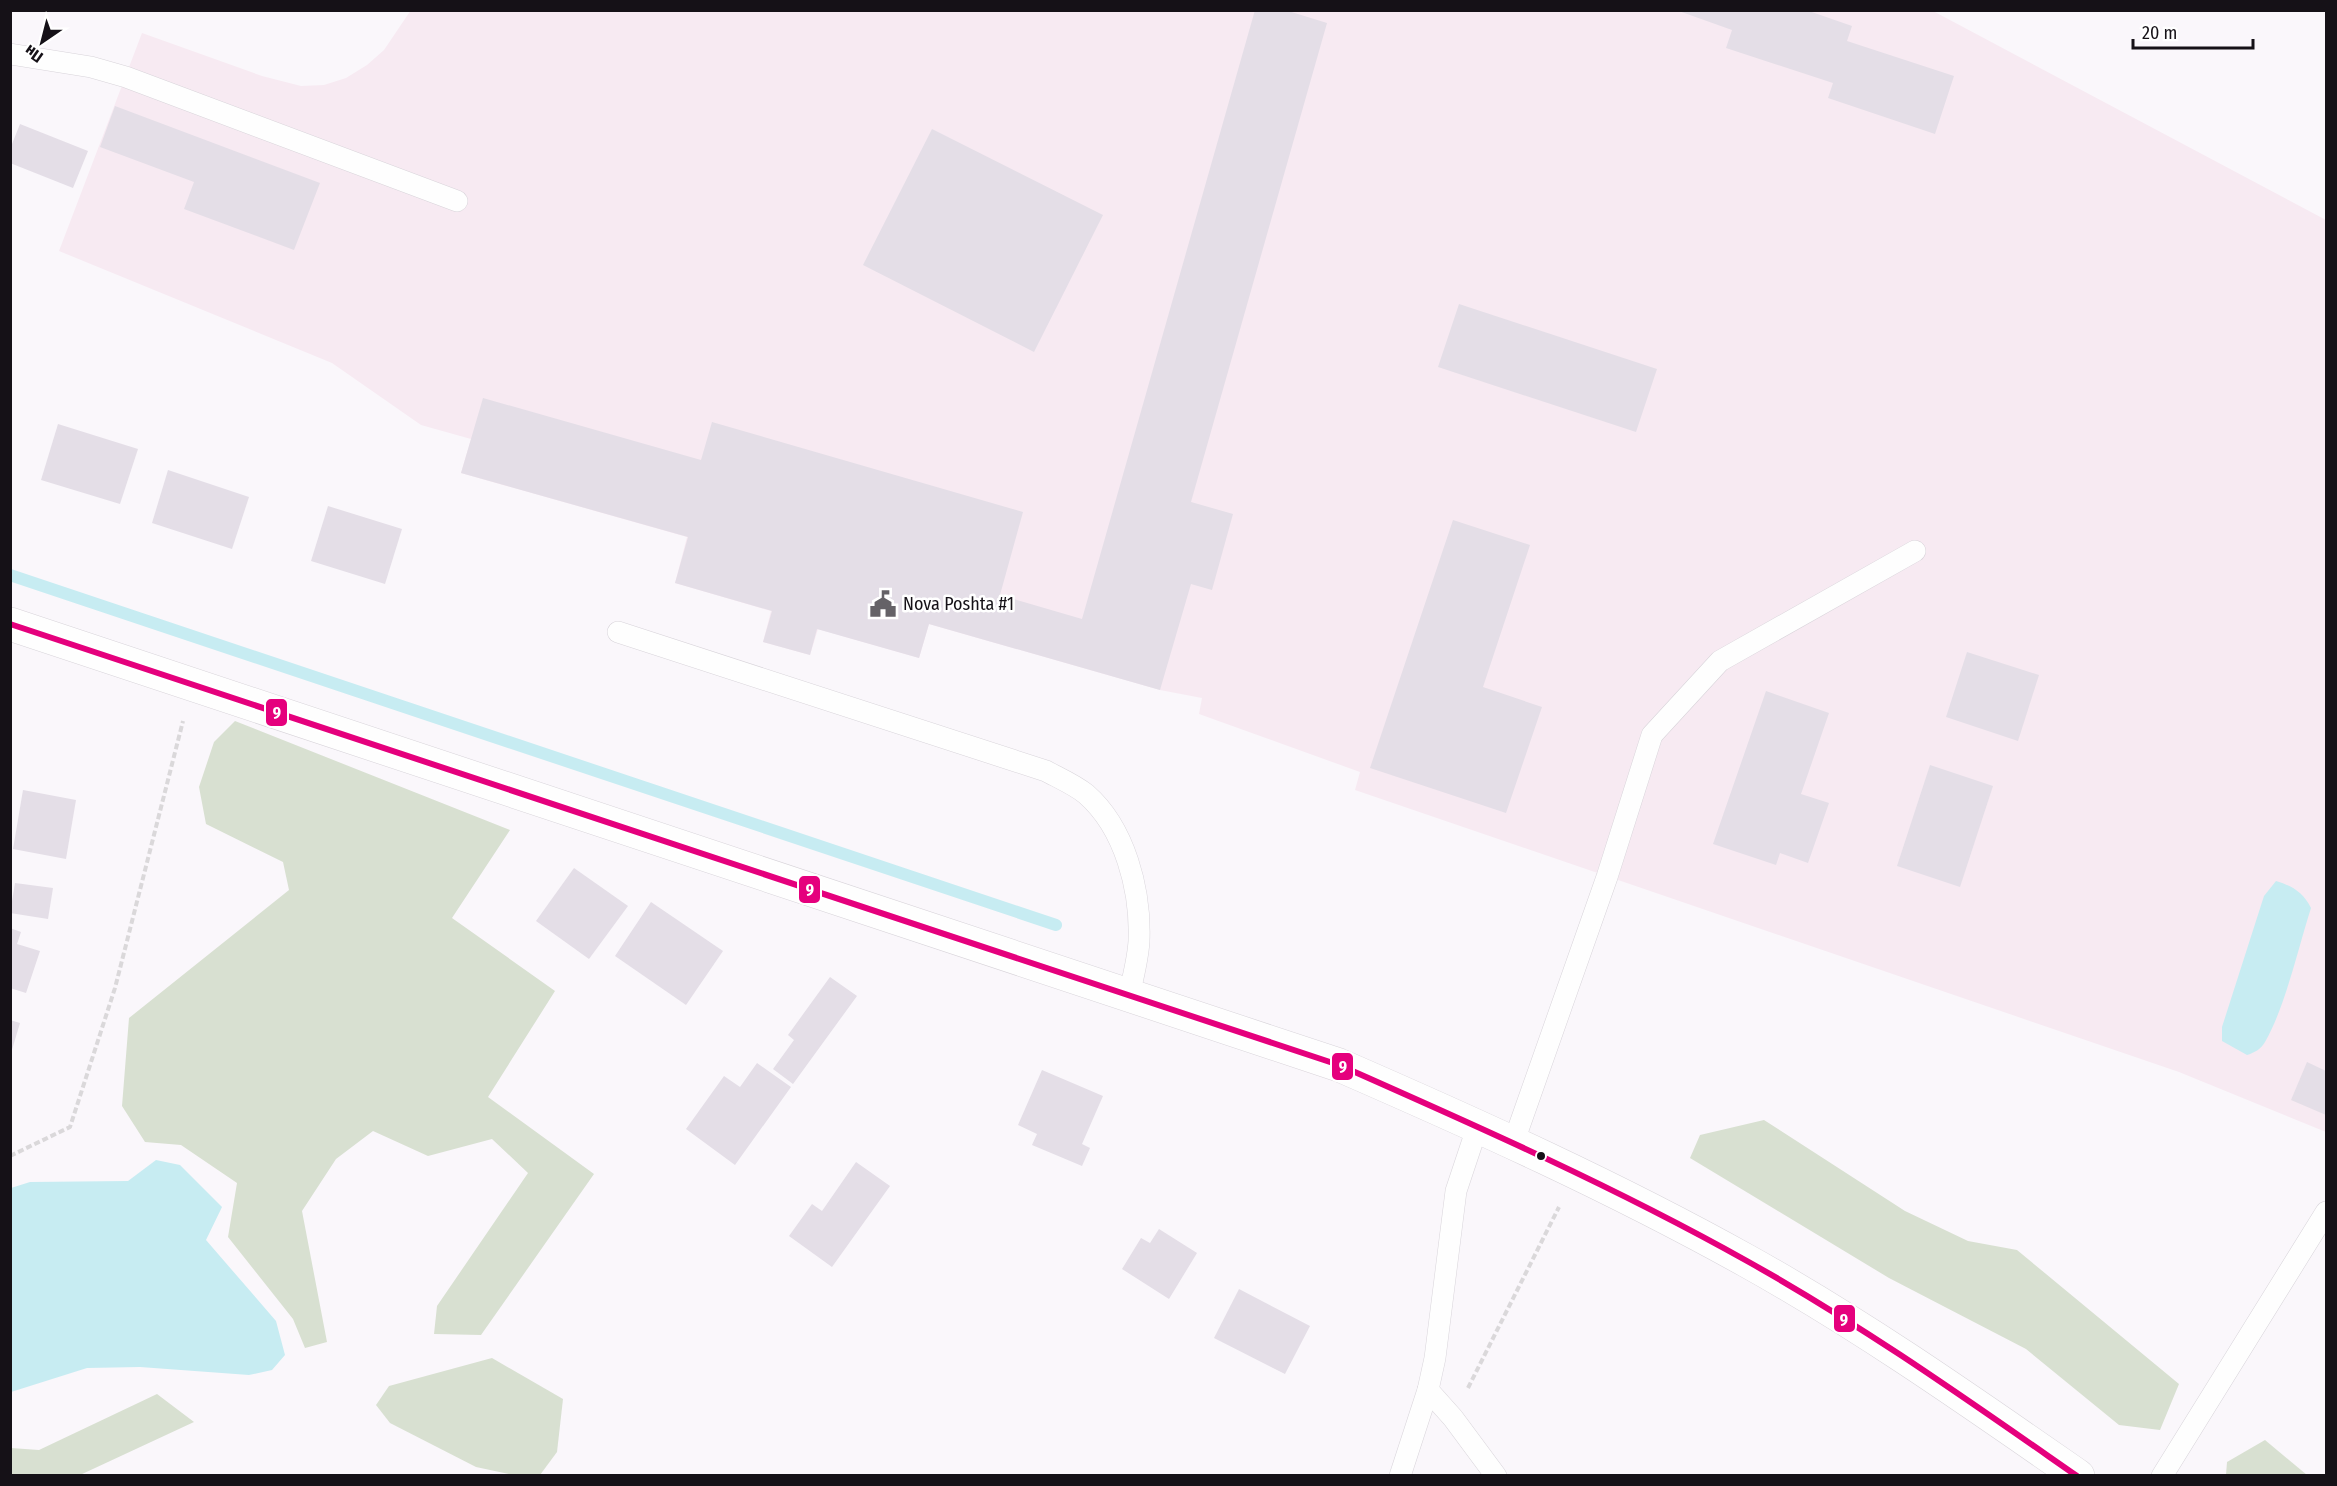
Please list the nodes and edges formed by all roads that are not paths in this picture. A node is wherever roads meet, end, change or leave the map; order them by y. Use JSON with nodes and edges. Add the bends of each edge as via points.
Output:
{"nodes":[{"id":1,"x":10,"y":54,"type":"edge"},
{"id":2,"x":457,"y":201,"type":"dead end"},
{"id":3,"x":1915,"y":551,"type":"dead end"},
{"id":4,"x":10,"y":624,"type":"edge"},
{"id":5,"x":618,"y":632,"type":"dead end"},
{"id":6,"x":1129,"y":995,"type":"junction"},
{"id":7,"x":1478,"y":1125,"type":"junction"},
{"id":8,"x":1514,"y":1141,"type":"junction"},
{"id":9,"x":2326,"y":1212,"type":"edge"},
{"id":10,"x":1428,"y":1390,"type":"junction"},
{"id":11,"x":1400,"y":1476,"type":"edge"},
{"id":12,"x":1496,"y":1476,"type":"edge"},
{"id":13,"x":2078,"y":1476,"type":"edge"},
{"id":14,"x":2162,"y":1476,"type":"edge"}],
"edges":[{"from":1,"to":2,"type":"lane","via":[[92,67],[126,77]]},
{"from":3,"to":8,"type":"lane","via":[[1720,661],[1652,735],[1607,877]]},
{"from":4,"to":6,"type":"street"},
{"from":5,"to":6,"type":"lane","via":[[1046,771],[1085,793],[1108,817],[1126,855],[1137,900],[1139,942]]},
{"from":6,"to":7,"type":"street","via":[[1339,1065]]},
{"from":7,"to":8,"type":"street"},
{"from":7,"to":10,"type":"lane","via":[[1456,1191]]},
{"from":8,"to":13,"type":"street","via":[[1747,1261],[1817,1302],[1955,1390]]},
{"from":9,"to":14,"type":"lane"},
{"from":10,"to":11,"type":"lane"},
{"from":10,"to":12,"type":"lane"}]}
